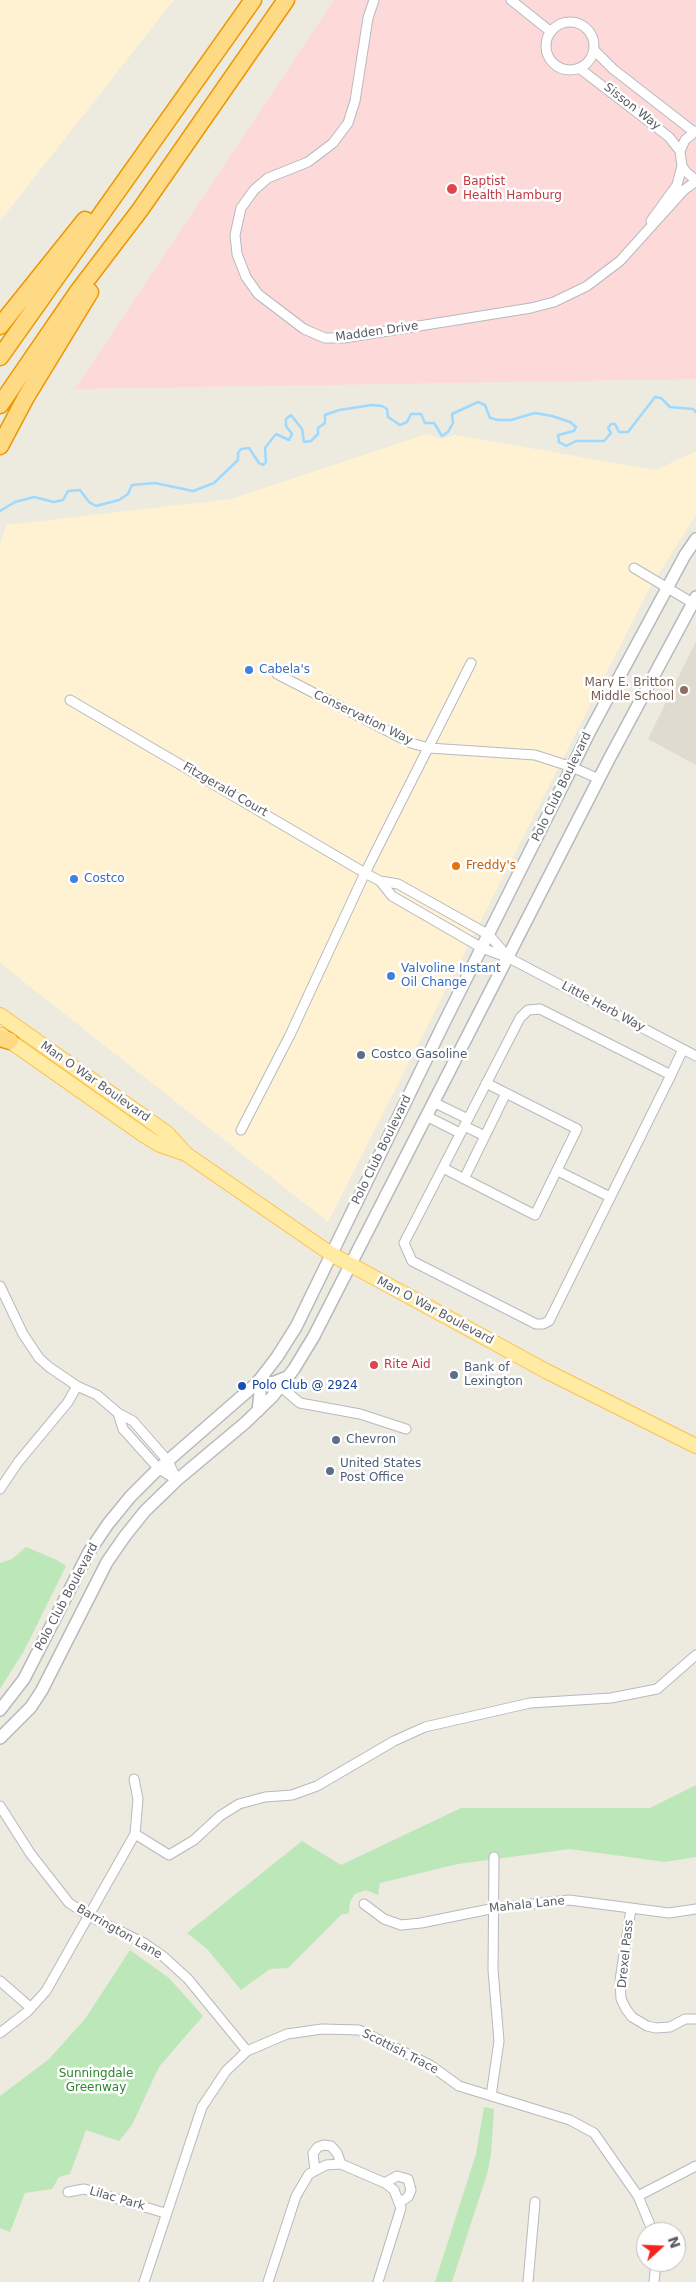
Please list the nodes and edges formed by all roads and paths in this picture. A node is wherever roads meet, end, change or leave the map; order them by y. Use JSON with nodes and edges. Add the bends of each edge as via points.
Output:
{"nodes":[{"id":1,"x":253,"y":0,"type":"edge"},
{"id":2,"x":286,"y":0,"type":"edge"},
{"id":3,"x":374,"y":0,"type":"edge"},
{"id":4,"x":511,"y":0,"type":"edge"},
{"id":5,"x":551,"y":32,"type":"junction"},
{"id":6,"x":594,"y":50,"type":"junction"},
{"id":7,"x":579,"y":68,"type":"junction"},
{"id":8,"x":197,"y":79,"type":"junction"},
{"id":9,"x":695,"y":131,"type":"edge"},
{"id":10,"x":680,"y":151,"type":"junction"},
{"id":11,"x":682,"y":166,"type":"junction"},
{"id":12,"x":696,"y":180,"type":"edge"},
{"id":13,"x":140,"y":210,"type":"junction"},
{"id":14,"x":637,"y":242,"type":"junction"},
{"id":15,"x":0,"y":326,"type":"edge"},
{"id":16,"x":0,"y":357,"type":"edge"},
{"id":17,"x":0,"y":405,"type":"edge"},
{"id":18,"x":0,"y":446,"type":"edge"},
{"id":19,"x":696,"y":539,"type":"edge"},
{"id":20,"x":634,"y":568,"type":"dead end"},
{"id":21,"x":667,"y":588,"type":"junction"},
{"id":22,"x":695,"y":601,"type":"edge"},
{"id":23,"x":471,"y":663,"type":"dead end"},
{"id":24,"x":277,"y":674,"type":"dead end"},
{"id":25,"x":70,"y":700,"type":"dead end"},
{"id":26,"x":429,"y":748,"type":"junction"},
{"id":27,"x":572,"y":767,"type":"junction"},
{"id":28,"x":599,"y":780,"type":"junction"},
{"id":29,"x":366,"y":873,"type":"junction"},
{"id":30,"x":380,"y":881,"type":"junction"},
{"id":31,"x":489,"y":936,"type":"junction"},
{"id":32,"x":482,"y":948,"type":"junction"},
{"id":33,"x":510,"y":958,"type":"junction"},
{"id":34,"x":0,"y":1015,"type":"edge"},
{"id":35,"x":3,"y":1038,"type":"edge"},
{"id":36,"x":683,"y":1048,"type":"junction"},
{"id":37,"x":696,"y":1056,"type":"edge"},
{"id":38,"x":671,"y":1075,"type":"junction"},
{"id":39,"x":486,"y":1083,"type":"junction"},
{"id":40,"x":506,"y":1093,"type":"junction"},
{"id":41,"x":435,"y":1103,"type":"junction"},
{"id":42,"x":428,"y":1117,"type":"junction"},
{"id":43,"x":464,"y":1126,"type":"junction"},
{"id":44,"x":241,"y":1130,"type":"dead end"},
{"id":45,"x":485,"y":1136,"type":"junction"},
{"id":46,"x":186,"y":1154,"type":"junction"},
{"id":47,"x":443,"y":1168,"type":"junction"},
{"id":48,"x":558,"y":1171,"type":"junction"},
{"id":49,"x":464,"y":1179,"type":"junction"},
{"id":50,"x":610,"y":1197,"type":"junction"},
{"id":51,"x":331,"y":1254,"type":"junction"},
{"id":52,"x":350,"y":1266,"type":"junction"},
{"id":53,"x":0,"y":1286,"type":"edge"},
{"id":54,"x":289,"y":1376,"type":"junction"},
{"id":55,"x":258,"y":1381,"type":"junction"},
{"id":56,"x":78,"y":1386,"type":"junction"},
{"id":57,"x":281,"y":1387,"type":"junction"},
{"id":58,"x":258,"y":1411,"type":"junction"},
{"id":59,"x":118,"y":1413,"type":"junction"},
{"id":60,"x":406,"y":1429,"type":"dead end"},
{"id":61,"x":696,"y":1446,"type":"edge"},
{"id":62,"x":168,"y":1461,"type":"junction"},
{"id":63,"x":159,"y":1469,"type":"junction"},
{"id":64,"x":177,"y":1480,"type":"junction"},
{"id":65,"x":0,"y":1489,"type":"edge"},
{"id":66,"x":696,"y":1655,"type":"edge"},
{"id":67,"x":0,"y":1710,"type":"edge"},
{"id":68,"x":0,"y":1738,"type":"edge"},
{"id":69,"x":134,"y":1779,"type":"dead end"},
{"id":70,"x":0,"y":1806,"type":"edge"},
{"id":71,"x":135,"y":1834,"type":"junction"},
{"id":72,"x":494,"y":1857,"type":"dead end"},
{"id":73,"x":364,"y":1904,"type":"dead end"},
{"id":74,"x":495,"y":1908,"type":"junction"},
{"id":75,"x":631,"y":1909,"type":"junction"},
{"id":76,"x":696,"y":1909,"type":"edge"},
{"id":77,"x":89,"y":1916,"type":"junction"},
{"id":78,"x":0,"y":1981,"type":"edge"},
{"id":79,"x":31,"y":2008,"type":"junction"},
{"id":80,"x":696,"y":2019,"type":"edge"},
{"id":81,"x":0,"y":2034,"type":"edge"},
{"id":82,"x":246,"y":2051,"type":"junction"},
{"id":83,"x":491,"y":2096,"type":"junction"},
{"id":84,"x":341,"y":2164,"type":"junction"},
{"id":85,"x":696,"y":2166,"type":"edge"},
{"id":86,"x":315,"y":2171,"type":"junction"},
{"id":87,"x":385,"y":2183,"type":"junction"},
{"id":88,"x":68,"y":2192,"type":"dead end"},
{"id":89,"x":638,"y":2196,"type":"junction"},
{"id":90,"x":535,"y":2202,"type":"dead end"},
{"id":91,"x":399,"y":2203,"type":"junction"},
{"id":92,"x":165,"y":2213,"type":"junction"},
{"id":93,"x":649,"y":2222,"type":"edge"},
{"id":94,"x":144,"y":2282,"type":"edge"},
{"id":95,"x":268,"y":2282,"type":"edge"},
{"id":96,"x":378,"y":2282,"type":"edge"},
{"id":97,"x":528,"y":2282,"type":"edge"}],
"edges":[{"from":1,"to":8,"type":"highway"},
{"from":2,"to":13,"type":"highway"},
{"from":3,"to":14,"type":"street","name":"Madden Drive","via":[[348,123],[333,143],[308,162],[268,178],[241,208],[235,235],[237,254],[246,277],[258,294],[304,329],[326,338],[344,338],[554,302],[600,277]]},
{"from":4,"to":5,"type":"street"},
{"from":5,"to":6,"type":"street","via":[[564,23],[579,24],[591,34]]},
{"from":5,"to":7,"type":"street","via":[[546,46],[552,60],[564,69]]},
{"from":6,"to":7,"type":"street","via":[[586,64]]},
{"from":6,"to":9,"type":"street","name":"Sisson Way","via":[[613,69]]},
{"from":7,"to":10,"type":"street","name":"Sisson Way","via":[[669,137]]},
{"from":8,"to":15,"type":"highway"},
{"from":8,"to":16,"type":"highway"},
{"from":9,"to":10,"type":"street","via":[[685,140]]},
{"from":10,"to":11,"type":"street"},
{"from":11,"to":12,"type":"street"},
{"from":11,"to":14,"type":"street","name":"Madden Drive","via":[[677,185]]},
{"from":12,"to":14,"type":"street","name":"Madden Drive"},
{"from":13,"to":17,"type":"highway","via":[[79,290]]},
{"from":13,"to":18,"type":"highway","via":[[26,397]]},
{"from":19,"to":21,"type":"street","name":"Polo Club Boulevard"},
{"from":20,"to":21,"type":"street"},
{"from":21,"to":22,"type":"street"},
{"from":21,"to":27,"type":"street","name":"Polo Club Boulevard"},
{"from":22,"to":28,"type":"street","name":"Polo Club Boulevard"},
{"from":23,"to":26,"type":"street"},
{"from":24,"to":26,"type":"street","name":"Conservation Way","via":[[411,743]]},
{"from":25,"to":29,"type":"street","name":"Fitzgerald Court"},
{"from":26,"to":27,"type":"street","name":"Conservation Way","via":[[535,755]]},
{"from":26,"to":29,"type":"street"},
{"from":27,"to":28,"type":"street","name":"Conservation Way"},
{"from":27,"to":31,"type":"street","name":"Polo Club Boulevard"},
{"from":28,"to":33,"type":"street","name":"Polo Club Boulevard"},
{"from":29,"to":30,"type":"street","name":"Fitzgerald Court"},
{"from":29,"to":44,"type":"street","via":[[290,1035]]},
{"from":30,"to":31,"type":"street","name":"Fitzgerald Court","via":[[398,884]]},
{"from":30,"to":32,"type":"street","name":"Fitzgerald Court","via":[[392,896]]},
{"from":31,"to":32,"type":"street","name":"Polo Club Boulevard"},
{"from":31,"to":33,"type":"street","name":"Fitzgerald Court"},
{"from":32,"to":33,"type":"street","name":"Fitzgerald Court"},
{"from":32,"to":51,"type":"street","name":"Polo Club Boulevard"},
{"from":33,"to":36,"type":"street","name":"Little Herb Way"},
{"from":33,"to":41,"type":"street","name":"Polo Club Boulevard"},
{"from":34,"to":46,"type":"main road","name":"Man O War Boulevard","via":[[167,1133]]},
{"from":35,"to":46,"type":"main road","name":"Man O War Boulevard","via":[[145,1136]]},
{"from":36,"to":37,"type":"street","name":"Little Herb Way"},
{"from":36,"to":38,"type":"street"},
{"from":38,"to":39,"type":"street","via":[[540,1010],[528,1010],[520,1018]]},
{"from":38,"to":50,"type":"street"},
{"from":39,"to":40,"type":"street"},
{"from":39,"to":43,"type":"street"},
{"from":40,"to":45,"type":"street"},
{"from":40,"to":48,"type":"street","via":[[577,1129]]},
{"from":41,"to":42,"type":"street","name":"Polo Club Boulevard"},
{"from":41,"to":43,"type":"street"},
{"from":42,"to":43,"type":"street"},
{"from":42,"to":52,"type":"street","name":"Polo Club Boulevard"},
{"from":43,"to":45,"type":"street"},
{"from":43,"to":47,"type":"street"},
{"from":45,"to":49,"type":"street"},
{"from":46,"to":51,"type":"main road","name":"Man O War Boulevard"},
{"from":47,"to":49,"type":"street"},
{"from":47,"to":50,"type":"street","via":[[404,1243],[407,1253],[412,1260],[536,1324],[549,1321]]},
{"from":48,"to":49,"type":"street","via":[[535,1215]]},
{"from":48,"to":50,"type":"street"},
{"from":51,"to":52,"type":"main road","name":"Man O War Boulevard"},
{"from":51,"to":55,"type":"street","name":"Polo Club Boulevard","via":[[296,1327]]},
{"from":52,"to":54,"type":"street","name":"Polo Club Boulevard"},
{"from":52,"to":61,"type":"main road","name":"Man O War Boulevard","via":[[546,1371]]},
{"from":53,"to":56,"type":"street","via":[[32,1349],[49,1367]]},
{"from":54,"to":55,"type":"street","via":[[272,1383]]},
{"from":54,"to":57,"type":"street","name":"Polo Club Boulevard"},
{"from":55,"to":58,"type":"street"},
{"from":55,"to":62,"type":"street","name":"Polo Club Boulevard"},
{"from":56,"to":59,"type":"street","via":[[97,1395]]},
{"from":56,"to":65,"type":"street"},
{"from":57,"to":58,"type":"street","name":"Polo Club Boulevard"},
{"from":57,"to":60,"type":"street","via":[[300,1403],[360,1414]]},
{"from":58,"to":64,"type":"street","name":"Polo Club Boulevard"},
{"from":59,"to":62,"type":"street","via":[[133,1421]]},
{"from":59,"to":63,"type":"street","via":[[123,1429]]},
{"from":62,"to":63,"type":"street","name":"Polo Club Boulevard"},
{"from":62,"to":64,"type":"street"},
{"from":63,"to":64,"type":"street"},
{"from":63,"to":67,"type":"street","name":"Polo Club Boulevard","via":[[130,1497],[89,1552],[24,1679]]},
{"from":64,"to":68,"type":"street","name":"Polo Club Boulevard","via":[[145,1511],[107,1562],[42,1690],[31,1707]]},
{"from":66,"to":71,"type":"street","via":[[656,1689],[611,1698],[530,1703],[425,1727],[394,1741],[317,1786],[292,1795],[265,1797],[239,1804],[194,1840],[169,1855]]},
{"from":69,"to":71,"type":"street","via":[[138,1799]]},
{"from":70,"to":77,"type":"street","name":"Barrington Lane","via":[[58,1892]]},
{"from":71,"to":77,"type":"street"},
{"from":72,"to":74,"type":"street"},
{"from":73,"to":74,"type":"street","name":"Mahala Lane","via":[[384,1919],[401,1924]]},
{"from":74,"to":75,"type":"street","name":"Mahala Lane","via":[[569,1900]]},
{"from":74,"to":83,"type":"street","via":[[493,1970],[499,2041]]},
{"from":75,"to":76,"type":"street","name":"Mahala Lane","via":[[669,1914]]},
{"from":75,"to":80,"type":"street","name":"Drexel Pass","via":[[620,1980],[621,2000],[626,2009],[632,2017],[656,2028]]},
{"from":77,"to":79,"type":"street","via":[[52,1983]]},
{"from":77,"to":82,"type":"street","name":"Barrington Lane","via":[[120,1930],[164,1957],[188,1979]]},
{"from":78,"to":79,"type":"street"},
{"from":79,"to":81,"type":"street"},
{"from":82,"to":83,"type":"street","name":"Scottish Trace","via":[[287,2034],[322,2029],[360,2030],[430,2065],[459,2086]]},
{"from":82,"to":92,"type":"street","name":"Scottish Trace","via":[[226,2071],[202,2107]]},
{"from":83,"to":89,"type":"street","name":"Scottish Trace","via":[[570,2120],[594,2133]]},
{"from":84,"to":86,"type":"street","via":[[326,2165]]},
{"from":84,"to":86,"type":"street","via":[[331,2146],[324,2145],[313,2153]]},
{"from":84,"to":87,"type":"street"},
{"from":85,"to":89,"type":"street"},
{"from":86,"to":95,"type":"street","via":[[309,2174],[296,2196]]},
{"from":87,"to":91,"type":"street","via":[[394,2190]]},
{"from":87,"to":91,"type":"street","via":[[397,2176],[408,2179],[411,2190],[408,2197]]},
{"from":88,"to":92,"type":"street","name":"Lilac Park","via":[[84,2190]]},
{"from":89,"to":93,"type":"street","name":"Scottish Trace"},
{"from":90,"to":97,"type":"street"},
{"from":91,"to":96,"type":"street","via":[[401,2208]]},
{"from":92,"to":94,"type":"street","name":"Scottish Trace"}]}
